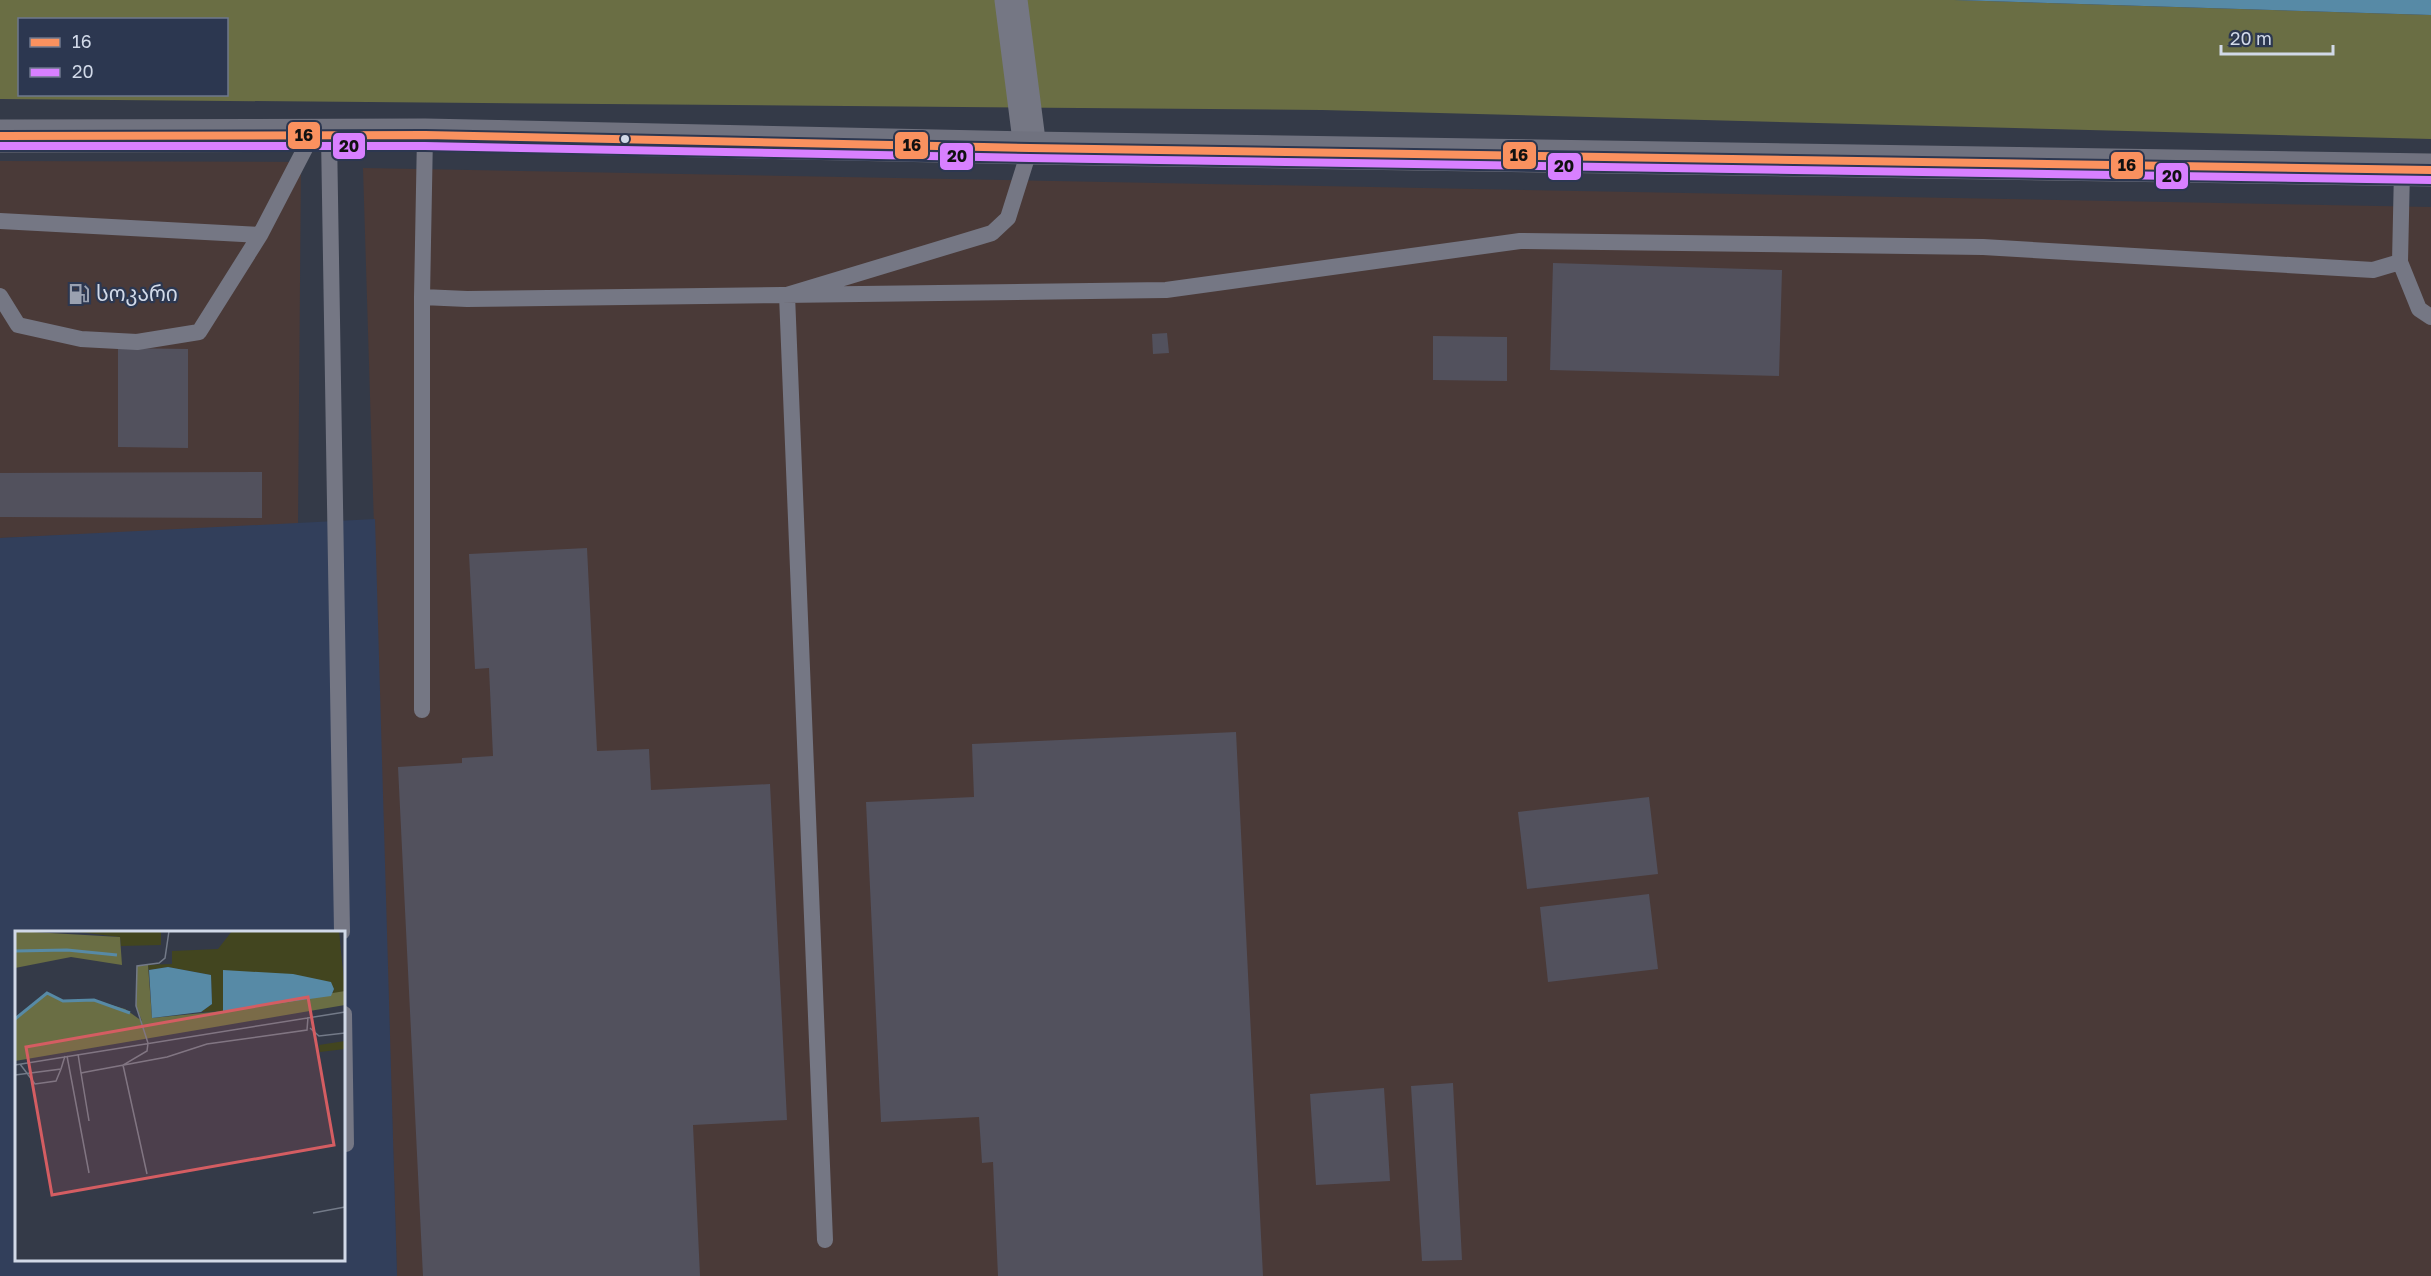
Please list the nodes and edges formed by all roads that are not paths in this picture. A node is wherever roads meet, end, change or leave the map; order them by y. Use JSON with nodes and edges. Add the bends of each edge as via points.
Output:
{"nodes":[{"id":1,"x":1011,"y":0,"type":"edge"},
{"id":2,"x":426,"y":135,"type":"junction"},
{"id":3,"x":0,"y":136,"type":"edge"},
{"id":4,"x":321,"y":136,"type":"junction"},
{"id":5,"x":1030,"y":148,"type":"junction"},
{"id":6,"x":2417,"y":170,"type":"edge"},
{"id":7,"x":0,"y":221,"type":"edge"},
{"id":8,"x":260,"y":235,"type":"junction"},
{"id":9,"x":2400,"y":262,"type":"junction"},
{"id":10,"x":787,"y":295,"type":"junction"},
{"id":11,"x":0,"y":296,"type":"edge"},
{"id":12,"x":422,"y":297,"type":"junction"},
{"id":13,"x":2431,"y":317,"type":"edge"},
{"id":14,"x":422,"y":710,"type":"dead end"},
{"id":15,"x":342,"y":931,"type":"edge"},
{"id":16,"x":345,"y":1079,"type":"edge"},
{"id":17,"x":346,"y":1144,"type":"dead end"},
{"id":18,"x":825,"y":1240,"type":"dead end"}],
"edges":[{"from":1,"to":5,"type":"street"},
{"from":2,"to":4,"type":"highway"},
{"from":2,"to":5,"type":"highway"},
{"from":2,"to":12,"type":"lane"},
{"from":3,"to":4,"type":"highway"},
{"from":4,"to":8,"type":"lane"},
{"from":4,"to":15,"type":"lane"},
{"from":5,"to":6,"type":"highway"},
{"from":5,"to":10,"type":"lane","via":[[1008,218],[992,233]]},
{"from":6,"to":9,"type":"lane"},
{"from":7,"to":8,"type":"lane"},
{"from":8,"to":11,"type":"lane","via":[[199,332],[137,342],[81,339],[18,326]]},
{"from":9,"to":10,"type":"lane","via":[[2373,270],[1983,247],[1520,241],[1166,290]]},
{"from":9,"to":13,"type":"lane","via":[[2419,309]]},
{"from":10,"to":12,"type":"lane"},
{"from":10,"to":18,"type":"lane"},
{"from":12,"to":14,"type":"lane"},
{"from":16,"to":17,"type":"lane"}]}
